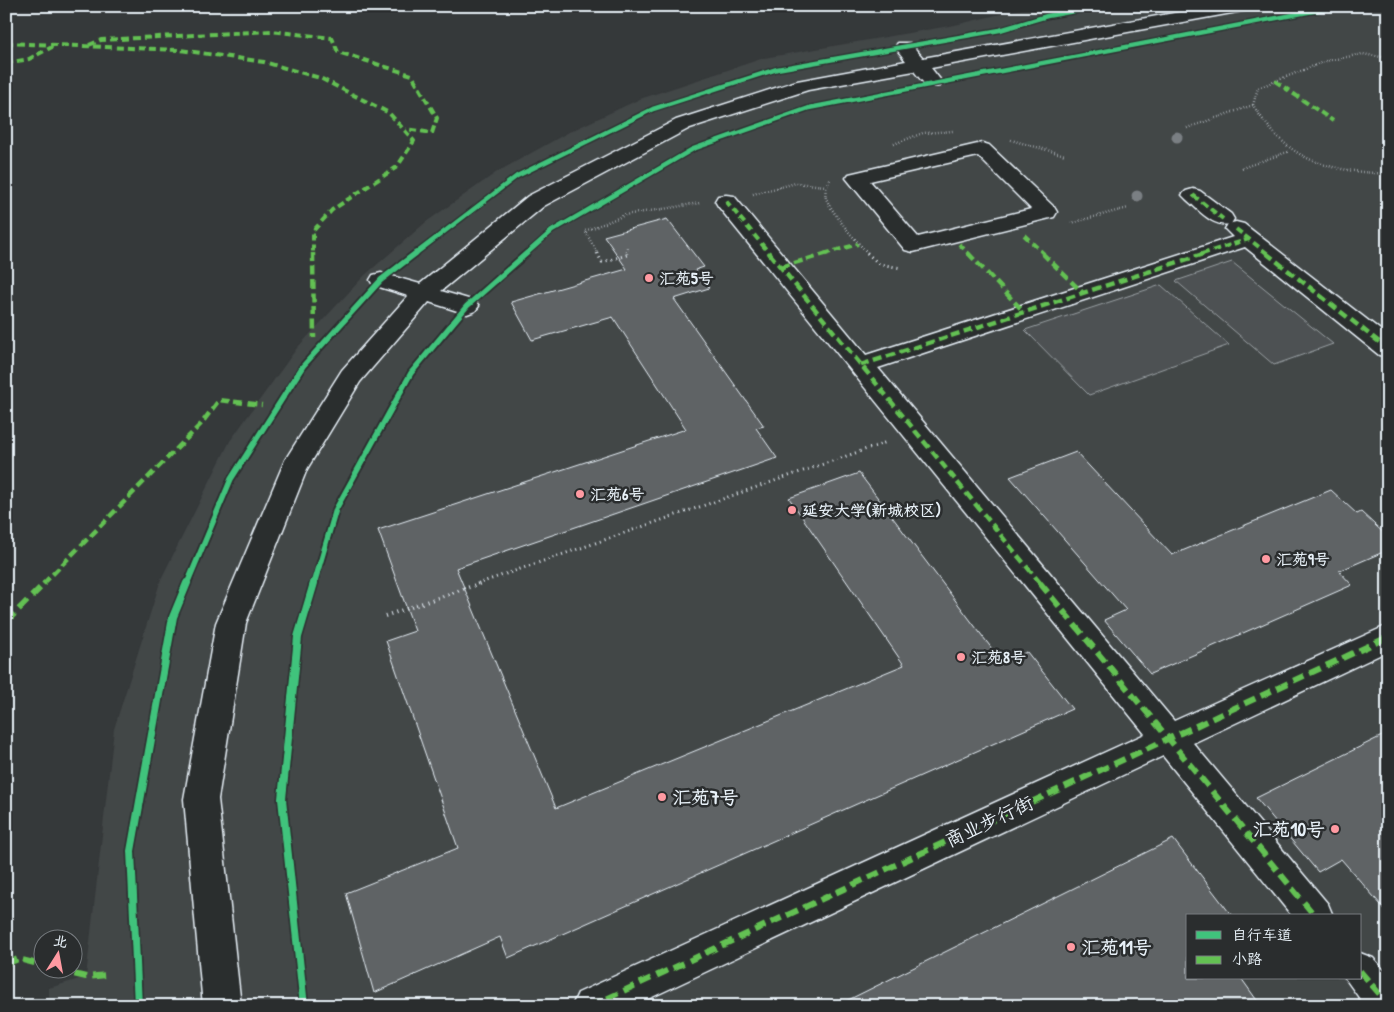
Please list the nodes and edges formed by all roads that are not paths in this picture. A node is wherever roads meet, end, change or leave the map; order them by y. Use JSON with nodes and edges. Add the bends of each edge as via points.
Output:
{"nodes":[{"id":1,"x":1243,"y":6,"type":"edge"},
{"id":2,"x":856,"y":178,"type":"joint"},
{"id":3,"x":1192,"y":195,"type":"dead end"},
{"id":4,"x":726,"y":201,"type":"road end"},
{"id":5,"x":1236,"y":229,"type":"junction"},
{"id":6,"x":381,"y":280,"type":"dead end"},
{"id":7,"x":424,"y":293,"type":"junction"},
{"id":8,"x":467,"y":306,"type":"dead end"},
{"id":9,"x":1388,"y":349,"type":"edge"},
{"id":10,"x":861,"y":365,"type":"junction"},
{"id":11,"x":1388,"y":636,"type":"edge"},
{"id":12,"x":1169,"y":738,"type":"junction"},
{"id":13,"x":1313,"y":914,"type":"edge"},
{"id":14,"x":1362,"y":973,"type":"edge"},
{"id":15,"x":1388,"y":1004,"type":"edge"},
{"id":16,"x":222,"y":1006,"type":"edge"},
{"id":17,"x":591,"y":1006,"type":"edge"}],
"edges":[{"from":1,"to":7,"type":"street","via":[[804,85],[683,124],[536,201]]},
{"from":2,"to":2,"type":"street","via":[[982,149],[1046,212],[913,245]]},
{"from":3,"to":5,"type":"street"},
{"from":4,"to":10,"type":"street"},
{"from":5,"to":9,"type":"street"},
{"from":5,"to":10,"type":"street"},
{"from":6,"to":7,"type":"street"},
{"from":7,"to":8,"type":"street"},
{"from":7,"to":16,"type":"street","via":[[351,376],[294,467],[231,623],[201,799]]},
{"from":10,"to":12,"type":"street"},
{"from":11,"to":12,"type":"street","name":"商业步行街"},
{"from":12,"to":13,"type":"street"},
{"from":12,"to":17,"type":"street","name":"商业步行街"},
{"from":14,"to":15,"type":"street"}]}
